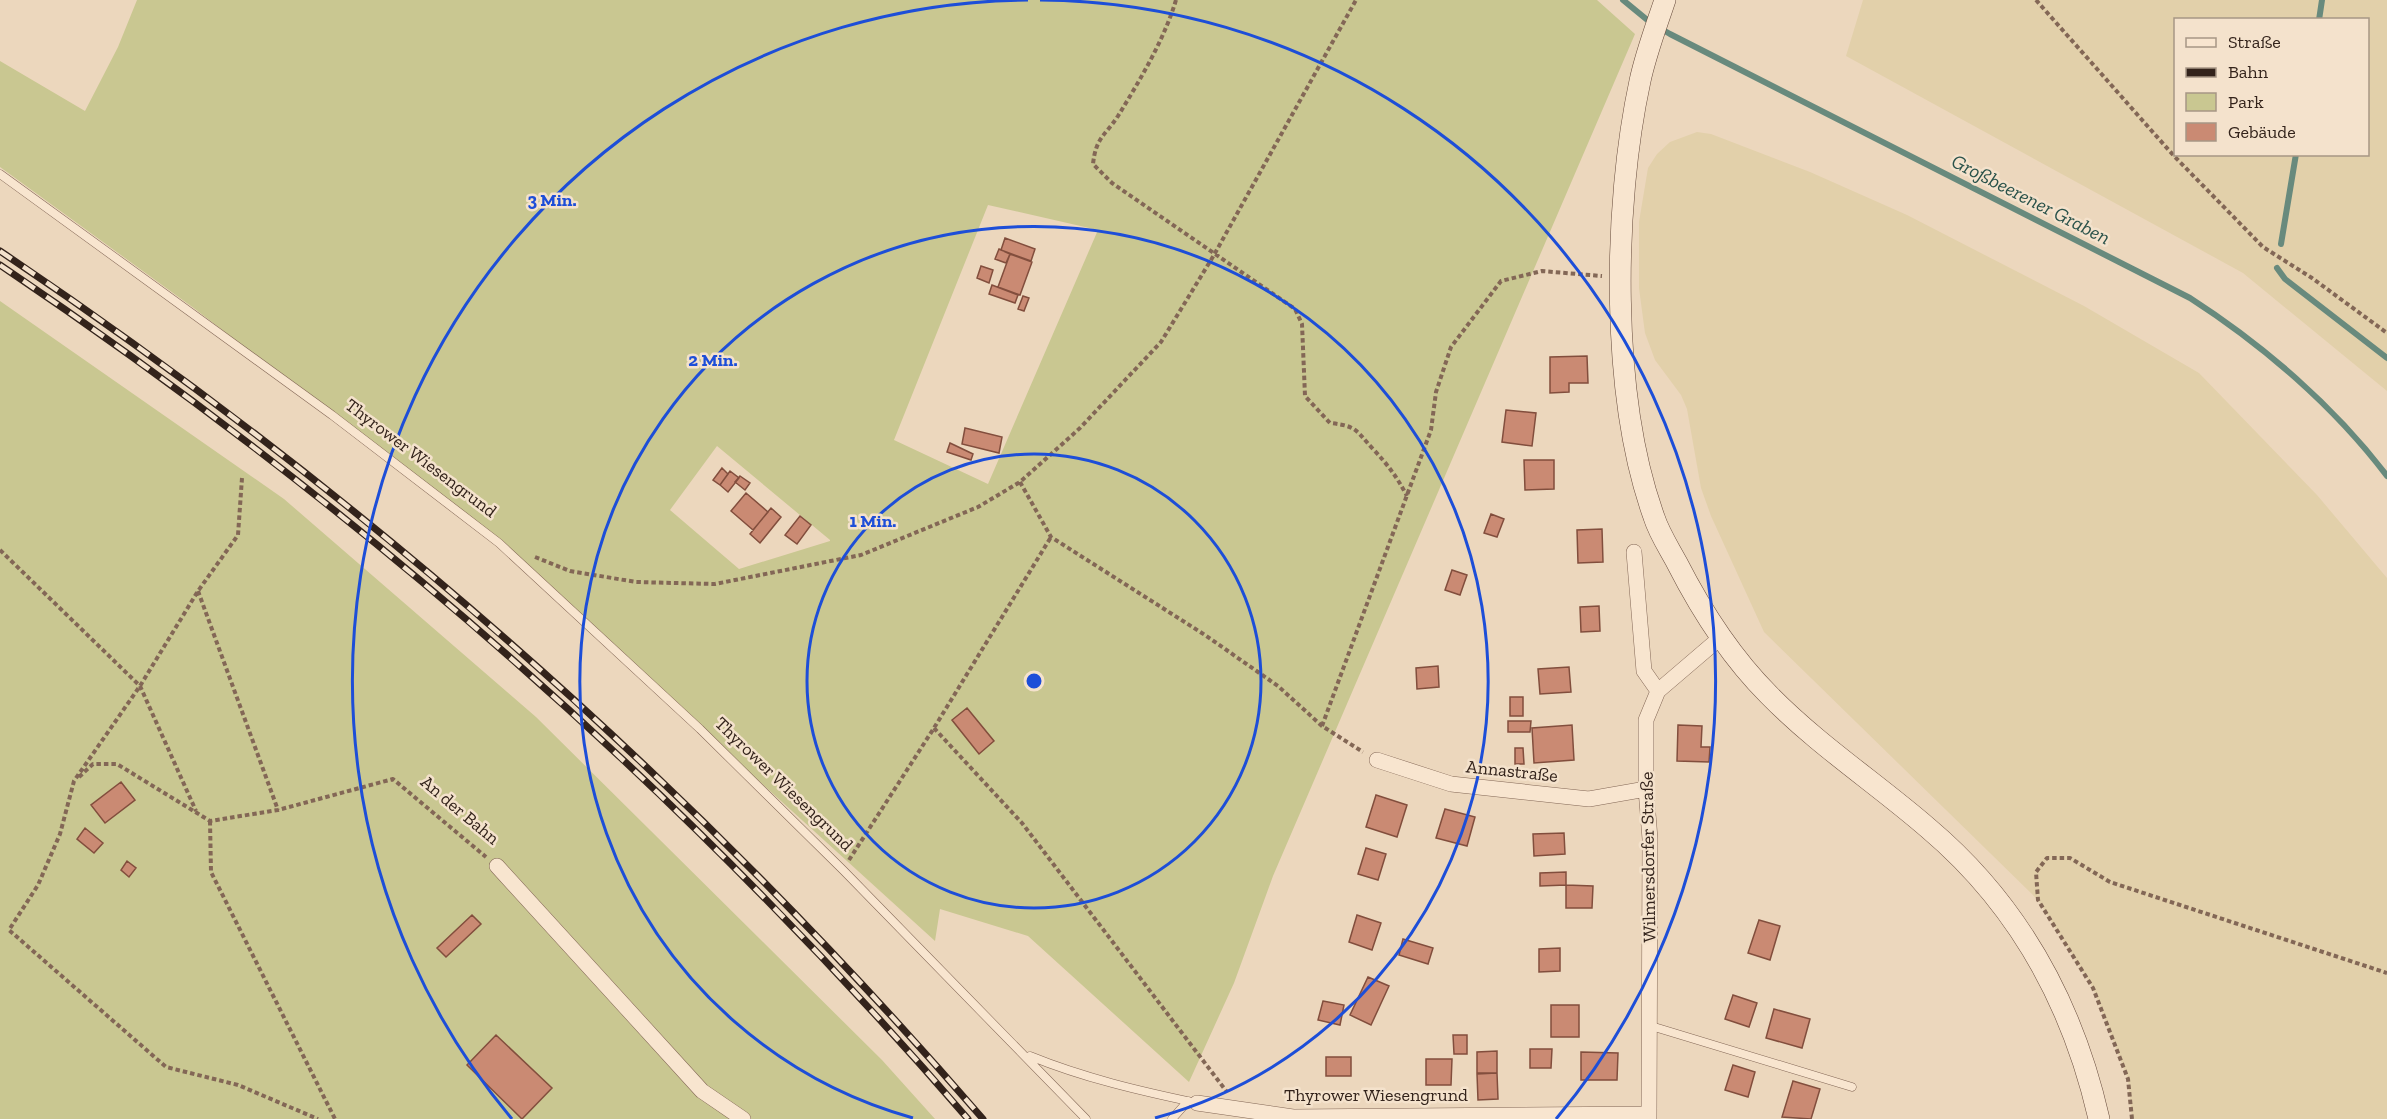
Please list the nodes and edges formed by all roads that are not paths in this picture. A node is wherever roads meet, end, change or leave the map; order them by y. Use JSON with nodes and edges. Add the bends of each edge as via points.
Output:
{"nodes":[{"id":1,"x":1665,"y":0,"type":"edge"},
{"id":2,"x":0,"y":174,"type":"edge"},
{"id":3,"x":1634,"y":552,"type":"dead end"},
{"id":4,"x":1720,"y":638,"type":"junction"},
{"id":5,"x":1658,"y":691,"type":"junction"},
{"id":6,"x":1377,"y":760,"type":"road end"},
{"id":7,"x":1646,"y":789,"type":"junction"},
{"id":8,"x":497,"y":867,"type":"road end"},
{"id":9,"x":1651,"y":1026,"type":"junction"},
{"id":10,"x":1026,"y":1055,"type":"junction"},
{"id":11,"x":1852,"y":1087,"type":"dead end"},
{"id":12,"x":1192,"y":1102,"type":"junction"},
{"id":13,"x":1648,"y":1117,"type":"edge"},
{"id":14,"x":743,"y":1119,"type":"edge"},
{"id":15,"x":1086,"y":1119,"type":"edge"},
{"id":16,"x":1172,"y":1119,"type":"edge"},
{"id":17,"x":2099,"y":1119,"type":"edge"}],
"edges":[{"from":1,"to":4,"type":"main road","via":[[1645,61],[1628,156],[1621,278],[1624,361],[1640,475],[1655,521]]},
{"from":2,"to":10,"type":"lane","name":"Thyrower Wiesengrund","via":[[332,415],[499,543],[700,729]]},
{"from":3,"to":5,"type":"street","via":[[1644,671]]},
{"from":4,"to":5,"type":"street","name":"Wilmersdorfer Straße"},
{"from":4,"to":17,"type":"main road","via":[[1777,703],[1943,842],[2006,911],[2036,955],[2067,1015]]},
{"from":5,"to":7,"type":"street","name":"Wilmersdorfer Straße","via":[[1646,720]]},
{"from":6,"to":7,"type":"street","name":"Annastraße","via":[[1450,784],[1589,800]]},
{"from":7,"to":9,"type":"street","name":"Wilmersdorfer Straße"},
{"from":8,"to":14,"type":"street","name":"An der Bahn","via":[[702,1091]]},
{"from":9,"to":11,"type":"lane"},
{"from":9,"to":13,"type":"street","name":"Wilmersdorfer Straße"},
{"from":10,"to":12,"type":"lane","name":"Thyrower Wiesengrund","via":[[1138,1091]]},
{"from":10,"to":15,"type":"lane"},
{"from":12,"to":13,"type":"street","name":"Thyrower Wiesengrund","via":[[1293,1117]]},
{"from":12,"to":16,"type":"lane"}]}
